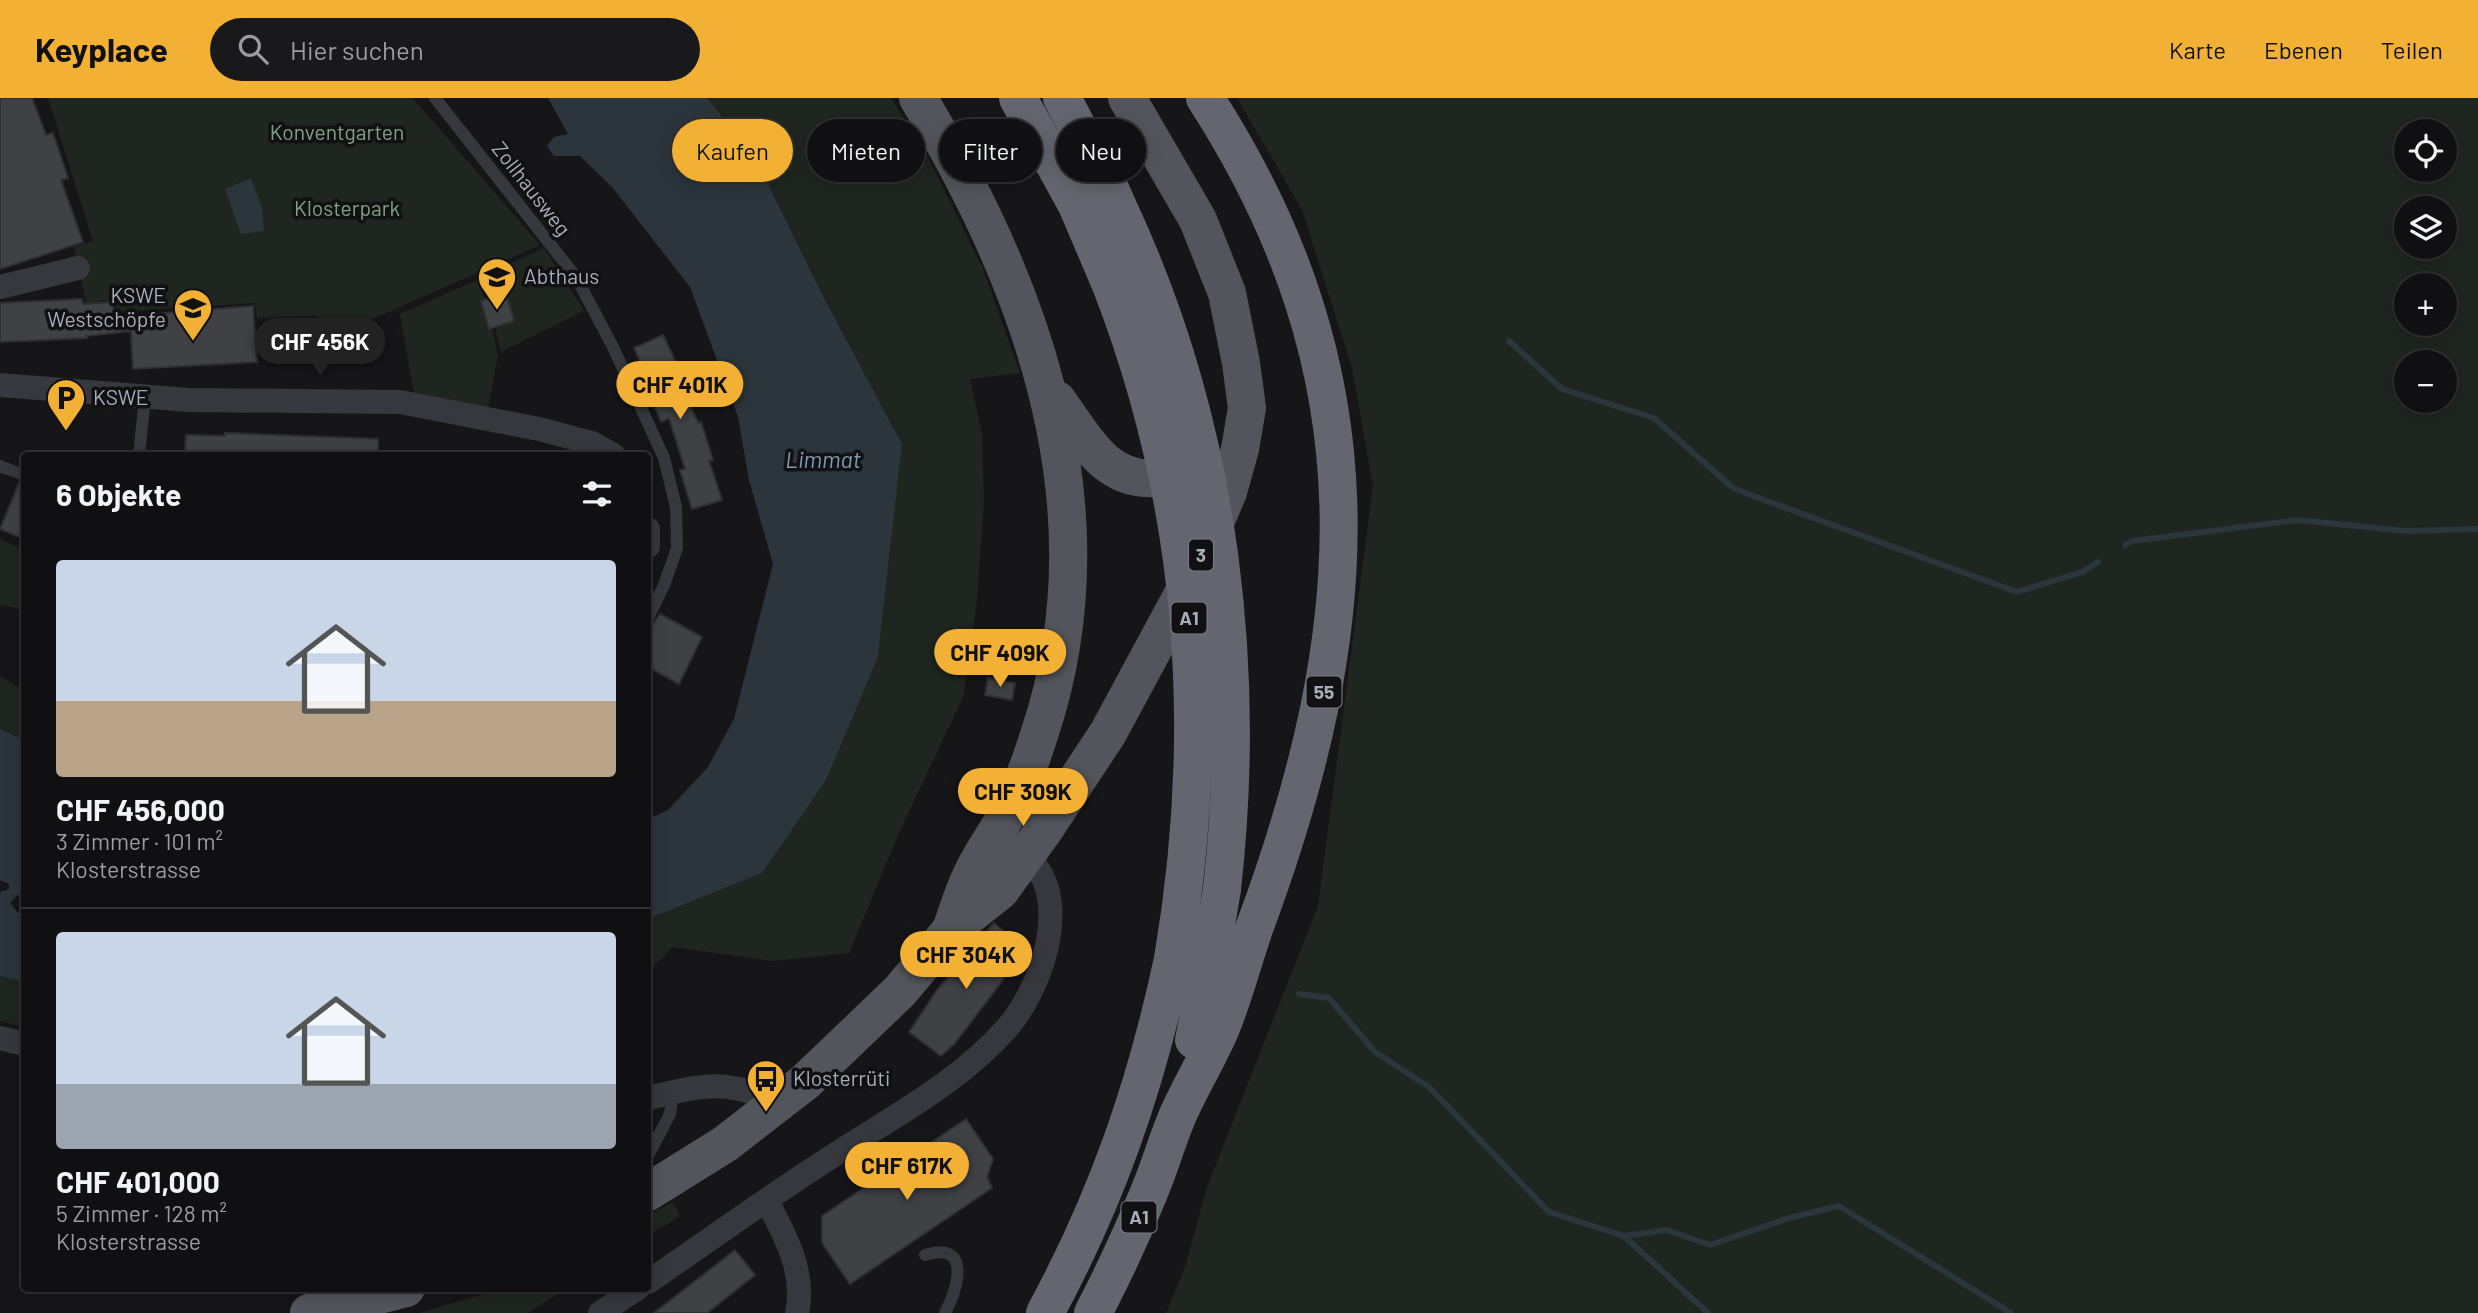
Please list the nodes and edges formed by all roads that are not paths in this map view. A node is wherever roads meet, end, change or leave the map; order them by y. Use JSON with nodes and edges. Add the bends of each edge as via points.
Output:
{"nodes":[{"id":1,"x":435,"y":98,"type":"edge"},
{"id":2,"x":918,"y":98,"type":"edge"},
{"id":3,"x":1018,"y":98,"type":"edge"},
{"id":4,"x":1062,"y":98,"type":"edge"},
{"id":5,"x":1127,"y":98,"type":"edge"},
{"id":6,"x":1205,"y":98,"type":"edge"},
{"id":7,"x":78,"y":268,"type":"dead end"},
{"id":8,"x":0,"y":287,"type":"edge"},
{"id":9,"x":1241,"y":363,"type":"junction"},
{"id":10,"x":0,"y":385,"type":"edge"},
{"id":11,"x":1047,"y":387,"type":"junction"},
{"id":12,"x":145,"y":397,"type":"junction"},
{"id":13,"x":139,"y":452,"type":"edge"},
{"id":14,"x":608,"y":452,"type":"edge"},
{"id":15,"x":0,"y":466,"type":"edge"},
{"id":16,"x":21,"y":473,"type":"edge"},
{"id":17,"x":651,"y":611,"type":"edge"},
{"id":18,"x":994,"y":836,"type":"junction"},
{"id":19,"x":1025,"y":857,"type":"junction"},
{"id":20,"x":951,"y":930,"type":"junction"},
{"id":21,"x":0,"y":1038,"type":"edge"},
{"id":22,"x":21,"y":1043,"type":"edge"},
{"id":23,"x":673,"y":1092,"type":"junction"},
{"id":24,"x":651,"y":1097,"type":"edge"},
{"id":25,"x":779,"y":1103,"type":"junction"},
{"id":26,"x":1177,"y":1118,"type":"junction"},
{"id":27,"x":651,"y":1150,"type":"edge"},
{"id":28,"x":651,"y":1190,"type":"edge"},
{"id":29,"x":767,"y":1201,"type":"junction"},
{"id":30,"x":925,"y":1255,"type":"dead end"},
{"id":31,"x":651,"y":1280,"type":"edge"},
{"id":32,"x":390,"y":1292,"type":"edge"},
{"id":33,"x":632,"y":1292,"type":"edge"},
{"id":34,"x":309,"y":1313,"type":"edge"},
{"id":35,"x":600,"y":1313,"type":"edge"},
{"id":36,"x":797,"y":1313,"type":"edge"},
{"id":37,"x":945,"y":1313,"type":"edge"},
{"id":38,"x":1045,"y":1313,"type":"edge"},
{"id":39,"x":1093,"y":1313,"type":"edge"}],
"edges":[{"from":1,"to":17,"type":"lane","name":"Zollhausweg","via":[[576,277],[664,458],[676,507],[677,548]]},
{"from":2,"to":11,"type":"main road","number":"3","via":[[995,239]]},
{"from":3,"to":38,"type":"highway","number":"A1","bridge":true,"via":[[1077,205],[1138,360],[1166,467],[1180,547],[1194,698],[1189,849],[1173,960],[1151,1055],[1131,1122],[1091,1223]]},
{"from":4,"to":26,"type":"highway","number":"A1","bridge":true,"via":[[1131,236],[1158,304],[1189,404],[1221,569],[1232,738],[1222,888]]},
{"from":5,"to":9,"type":"main road","number":"3","via":[[1204,232],[1227,293]]},
{"from":6,"to":26,"type":"highway","number":"55","via":[[1259,191],[1302,296],[1329,407],[1340,520],[1335,618],[1299,800],[1221,1028]]},
{"from":7,"to":8,"type":"street"},
{"from":9,"to":11,"type":"main road","via":[[1221,427],[1208,448],[1192,465],[1163,477],[1135,478],[1111,468],[1092,451]]},
{"from":9,"to":19,"type":"main road","number":"3","via":[[1247,408],[1240,449],[1228,492],[1190,581],[1108,733]]},
{"from":10,"to":12,"type":"street"},
{"from":11,"to":18,"type":"main road","number":"3","via":[[1068,512],[1066,609],[1041,731],[1011,807]]},
{"from":12,"to":13,"type":"lane"},
{"from":12,"to":14,"type":"street","via":[[400,402],[540,429]]},
{"from":15,"to":16,"type":"lane"},
{"from":18,"to":19,"type":"street"},
{"from":18,"to":20,"type":"main road","number":"3","via":[[973,872]]},
{"from":19,"to":20,"type":"main road","number":"3","via":[[1000,891]]},
{"from":19,"to":29,"type":"street","via":[[1039,870],[1047,894],[1048,946],[1032,989],[1008,1027],[954,1076]]},
{"from":20,"to":25,"type":"main road","number":"3","via":[[900,991]]},
{"from":21,"to":22,"type":"street"},
{"from":23,"to":24,"type":"street"},
{"from":23,"to":25,"type":"street","via":[[732,1085]]},
{"from":23,"to":27,"type":"lane","via":[[670,1114]]},
{"from":25,"to":28,"type":"main road","number":"3","via":[[725,1144]]},
{"from":26,"to":39,"type":"highway","number":"A1","via":[[1129,1240]]},
{"from":29,"to":31,"type":"street"},
{"from":29,"to":36,"type":"street","via":[[794,1261],[800,1290]]},
{"from":30,"to":37,"type":"lane","via":[[942,1251],[959,1270]]},
{"from":32,"to":34,"type":"main road"},
{"from":33,"to":35,"type":"street"}]}
